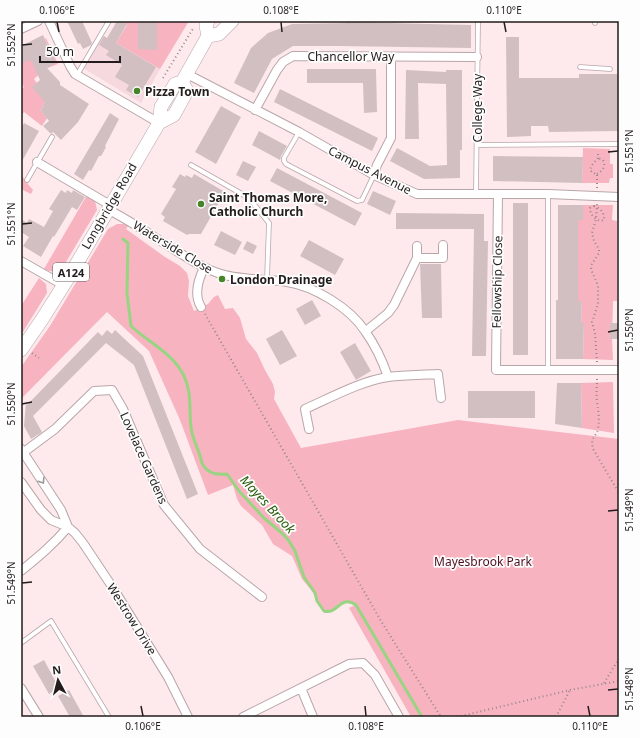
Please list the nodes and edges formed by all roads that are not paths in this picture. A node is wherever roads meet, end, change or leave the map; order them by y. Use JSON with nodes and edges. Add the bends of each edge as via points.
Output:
{"nodes":[{"id":1,"x":38,"y":21,"type":"edge"},
{"id":2,"x":49,"y":21,"type":"edge"},
{"id":3,"x":109,"y":21,"type":"edge"},
{"id":4,"x":208,"y":21,"type":"edge"},
{"id":5,"x":478,"y":21,"type":"edge"},
{"id":6,"x":227,"y":22,"type":"edge"},
{"id":7,"x":21,"y":29,"type":"edge"},
{"id":8,"x":208,"y":36,"type":"junction"},
{"id":9,"x":391,"y":57,"type":"junction"},
{"id":10,"x":477,"y":57,"type":"junction"},
{"id":11,"x":580,"y":68,"type":"dead end"},
{"id":12,"x":610,"y":68,"type":"dead end"},
{"id":13,"x":77,"y":75,"type":"junction"},
{"id":14,"x":185,"y":78,"type":"junction"},
{"id":15,"x":255,"y":110,"type":"junction"},
{"id":16,"x":159,"y":123,"type":"junction"},
{"id":17,"x":298,"y":132,"type":"junction"},
{"id":18,"x":52,"y":137,"type":"dead end"},
{"id":19,"x":619,"y":144,"type":"edge"},
{"id":20,"x":477,"y":145,"type":"junction"},
{"id":21,"x":37,"y":162,"type":"junction"},
{"id":22,"x":191,"y":165,"type":"dead end"},
{"id":23,"x":374,"y":174,"type":"junction"},
{"id":24,"x":27,"y":180,"type":"dead end"},
{"id":25,"x":476,"y":194,"type":"junction"},
{"id":26,"x":498,"y":194,"type":"junction"},
{"id":27,"x":548,"y":194,"type":"junction"},
{"id":28,"x":619,"y":197,"type":"edge"},
{"id":29,"x":108,"y":207,"type":"junction"},
{"id":30,"x":443,"y":245,"type":"dead end"},
{"id":31,"x":416,"y":246,"type":"dead end"},
{"id":32,"x":417,"y":258,"type":"junction"},
{"id":33,"x":21,"y":261,"type":"edge"},
{"id":34,"x":204,"y":268,"type":"junction"},
{"id":35,"x":267,"y":279,"type":"junction"},
{"id":36,"x":63,"y":285,"type":"junction"},
{"id":37,"x":201,"y":308,"type":"road end"},
{"id":38,"x":366,"y":331,"type":"junction"},
{"id":39,"x":26,"y":351,"type":"edge"},
{"id":40,"x":548,"y":370,"type":"junction"},
{"id":41,"x":619,"y":370,"type":"edge"},
{"id":42,"x":388,"y":377,"type":"junction"},
{"id":43,"x":441,"y":398,"type":"dead end"},
{"id":44,"x":308,"y":429,"type":"dead end"},
{"id":45,"x":22,"y":450,"type":"edge"},
{"id":46,"x":21,"y":482,"type":"edge"},
{"id":47,"x":68,"y":527,"type":"junction"},
{"id":48,"x":21,"y":570,"type":"edge"},
{"id":49,"x":262,"y":597,"type":"dead end"},
{"id":50,"x":21,"y":643,"type":"edge"},
{"id":51,"x":21,"y":688,"type":"edge"},
{"id":52,"x":301,"y":688,"type":"junction"},
{"id":53,"x":39,"y":717,"type":"edge"},
{"id":54,"x":109,"y":717,"type":"edge"},
{"id":55,"x":188,"y":717,"type":"edge"},
{"id":56,"x":243,"y":717,"type":"edge"},
{"id":57,"x":313,"y":717,"type":"edge"},
{"id":58,"x":398,"y":717,"type":"edge"}],
"edges":[{"from":1,"to":7,"type":"street"},
{"from":2,"to":13,"type":"street","via":[[72,72]]},
{"from":3,"to":13,"type":"lane"},
{"from":4,"to":8,"type":"main road","name":"Longbridge Road","number":"A124"},
{"from":5,"to":10,"type":"lane","name":"College Way"},
{"from":6,"to":8,"type":"main road","via":[[219,34]]},
{"from":8,"to":14,"type":"main road","name":"Longbridge Road","number":"A124"},
{"from":9,"to":10,"type":"street","name":"Chancellor Way"},
{"from":9,"to":15,"type":"street","name":"Chancellor Way","via":[[293,56],[283,62],[277,70]]},
{"from":9,"to":23,"type":"street","via":[[390,138]]},
{"from":10,"to":20,"type":"lane","name":"College Way"},
{"from":11,"to":12,"type":"lane"},
{"from":13,"to":16,"type":"street"},
{"from":14,"to":15,"type":"street","name":"Campus Avenue"},
{"from":14,"to":16,"type":"main road","name":"Longbridge Road","number":"A124","via":[[175,84],[161,107]]},
{"from":15,"to":17,"type":"street","name":"Campus Avenue"},
{"from":16,"to":29,"type":"main road","name":"Longbridge Road","number":"A124"},
{"from":17,"to":23,"type":"street","name":"Campus Avenue"},
{"from":17,"to":23,"type":"lane","via":[[284,158],[286,164],[357,201],[362,200]]},
{"from":18,"to":21,"type":"lane"},
{"from":19,"to":20,"type":"lane"},
{"from":20,"to":25,"type":"lane","name":"College Way"},
{"from":21,"to":24,"type":"lane"},
{"from":21,"to":29,"type":"street","name":"Waterside Close"},
{"from":22,"to":35,"type":"lane","via":[[249,198],[268,223]]},
{"from":23,"to":25,"type":"street","name":"Campus Avenue","via":[[417,194]]},
{"from":25,"to":26,"type":"street","name":"Campus Avenue"},
{"from":26,"to":27,"type":"street","name":"Campus Avenue"},
{"from":26,"to":40,"type":"street","name":"Fellowship Close","via":[[496,370]]},
{"from":27,"to":28,"type":"street","name":"Campus Avenue"},
{"from":27,"to":40,"type":"lane"},
{"from":29,"to":34,"type":"street","name":"Waterside Close"},
{"from":29,"to":36,"type":"main road","name":"Longbridge Road","number":"A124"},
{"from":30,"to":32,"type":"street","via":[[443,258]]},
{"from":31,"to":32,"type":"street"},
{"from":32,"to":38,"type":"street","via":[[394,305]]},
{"from":33,"to":36,"type":"street"},
{"from":34,"to":35,"type":"street","name":"Waterside Close","via":[[229,276]]},
{"from":34,"to":37,"type":"street","via":[[197,295]]},
{"from":35,"to":38,"type":"street","name":"Waterside Close","via":[[290,282],[318,292],[342,308]]},
{"from":36,"to":39,"type":"main road","name":"Longbridge Road","number":"A124"},
{"from":38,"to":42,"type":"street","name":"Waterside Close","via":[[384,363]]},
{"from":40,"to":41,"type":"street"},
{"from":42,"to":43,"type":"street","via":[[438,374]]},
{"from":42,"to":44,"type":"street","via":[[344,391],[305,409]]},
{"from":45,"to":47,"type":"street","name":"Westrow Drive","one_way":true,"via":[[61,510]]},
{"from":45,"to":49,"type":"street","name":"Lovelace Gardens","via":[[55,429],[94,391],[112,390],[123,409],[164,506],[200,549]]},
{"from":46,"to":47,"type":"street","name":"Westrow Drive","via":[[51,520]]},
{"from":47,"to":48,"type":"street"},
{"from":47,"to":55,"type":"street","name":"Westrow Drive","via":[[83,543],[113,588],[168,677]]},
{"from":50,"to":54,"type":"lane","via":[[51,621]]},
{"from":51,"to":53,"type":"street"},
{"from":52,"to":56,"type":"street"},
{"from":52,"to":57,"type":"street"},
{"from":52,"to":58,"type":"street","via":[[348,664],[363,663],[375,675]]}]}
